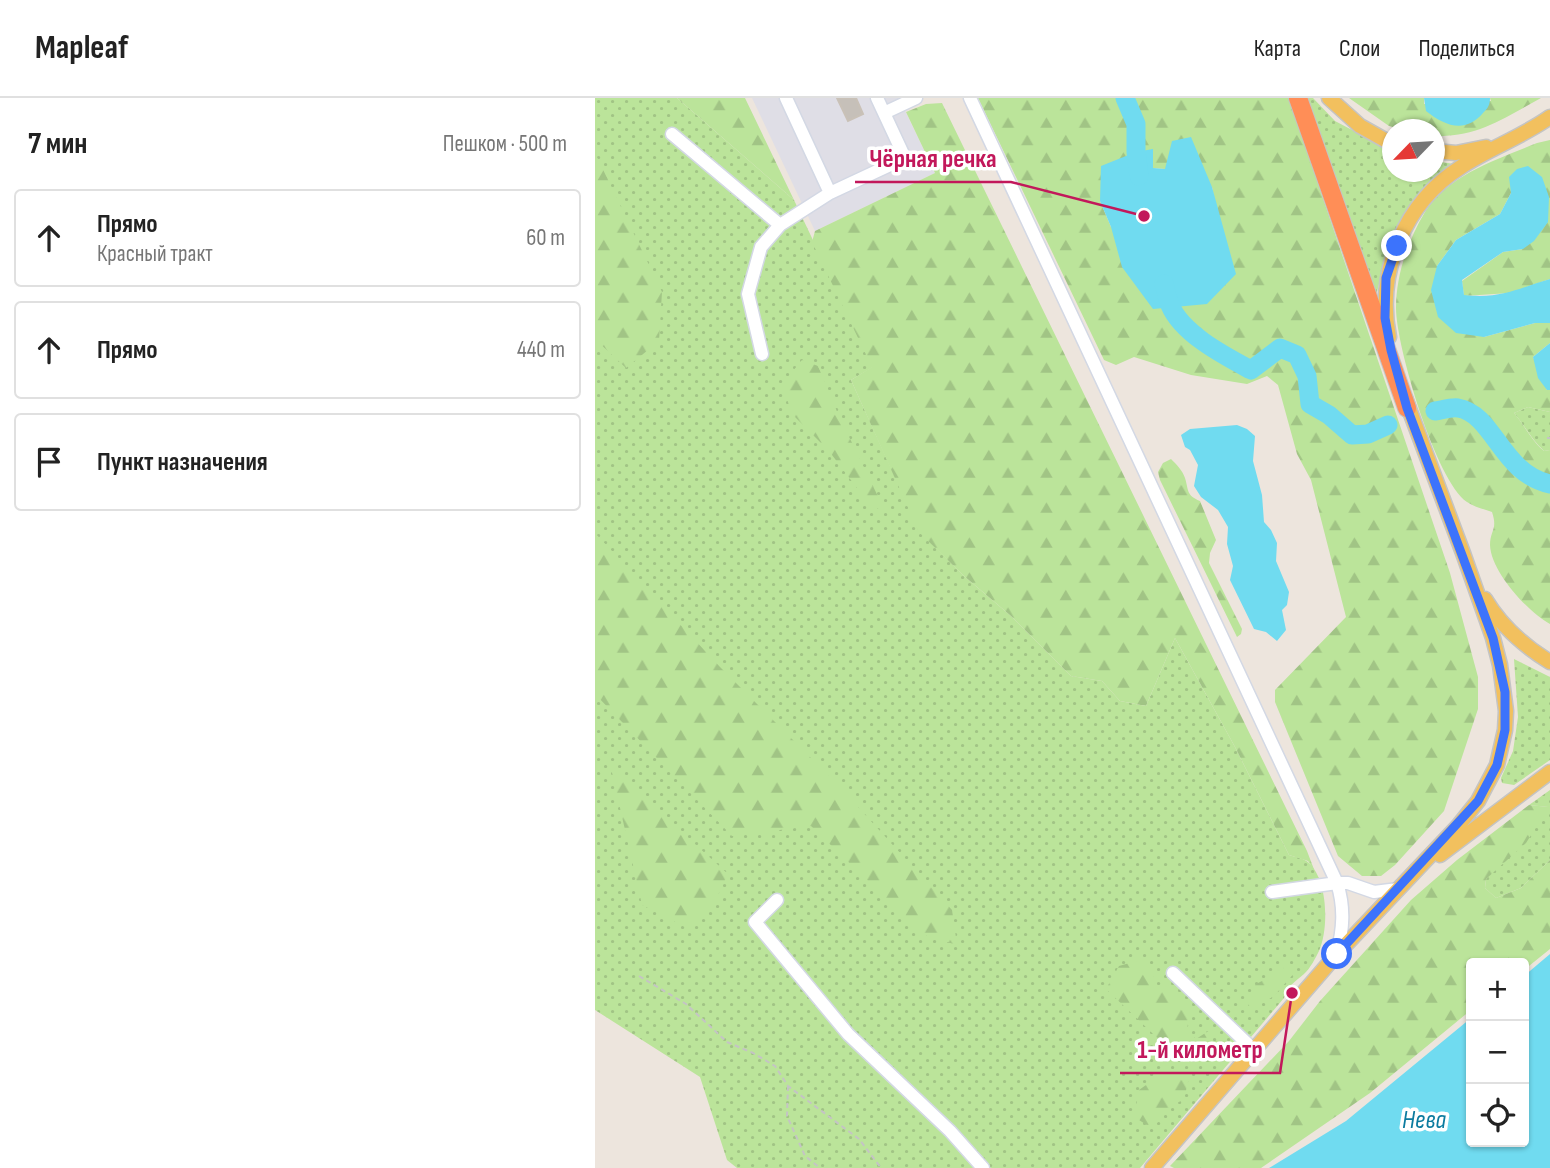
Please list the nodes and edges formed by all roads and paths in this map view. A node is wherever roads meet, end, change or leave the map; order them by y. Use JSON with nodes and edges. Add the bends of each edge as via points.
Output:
{"nodes":[{"id":1,"x":786,"y":98,"type":"edge"},
{"id":2,"x":877,"y":98,"type":"edge"},
{"id":3,"x":916,"y":98,"type":"edge"},
{"id":4,"x":969,"y":98,"type":"edge"},
{"id":5,"x":1298,"y":98,"type":"edge"},
{"id":6,"x":1329,"y":98,"type":"edge"},
{"id":7,"x":884,"y":113,"type":"junction"},
{"id":8,"x":1550,"y":116,"type":"edge"},
{"id":9,"x":672,"y":134,"type":"dead end"},
{"id":10,"x":1382,"y":138,"type":"edge"},
{"id":11,"x":1445,"y":152,"type":"edge"},
{"id":12,"x":830,"y":193,"type":"junction"},
{"id":13,"x":780,"y":225,"type":"junction"},
{"id":14,"x":762,"y":354,"type":"dead end"},
{"id":15,"x":1407,"y":408,"type":"junction"},
{"id":16,"x":1463,"y":553,"type":"junction"},
{"id":17,"x":1550,"y":662,"type":"edge"},
{"id":18,"x":1549,"y":775,"type":"edge"},
{"id":19,"x":1337,"y":883,"type":"junction"},
{"id":20,"x":1400,"y":888,"type":"junction"},
{"id":21,"x":1272,"y":892,"type":"dead end"},
{"id":22,"x":777,"y":900,"type":"dead end"},
{"id":23,"x":1337,"y":954,"type":"junction"},
{"id":24,"x":1174,"y":974,"type":"dead end"},
{"id":25,"x":639,"y":976,"type":"dead end"},
{"id":26,"x":1253,"y":1048,"type":"junction"},
{"id":27,"x":788,"y":1086,"type":"junction"},
{"id":28,"x":820,"y":1168,"type":"edge"},
{"id":29,"x":881,"y":1168,"type":"edge"},
{"id":30,"x":983,"y":1168,"type":"edge"},
{"id":31,"x":1152,"y":1168,"type":"edge"}],
"edges":[{"from":1,"to":12,"type":"street"},
{"from":2,"to":7,"type":"street"},
{"from":3,"to":7,"type":"street"},
{"from":4,"to":19,"type":"street"},
{"from":5,"to":15,"type":"highway"},
{"from":6,"to":10,"type":"main road"},
{"from":7,"to":12,"type":"street","via":[[905,158]]},
{"from":8,"to":11,"type":"main road","via":[[1482,149]]},
{"from":8,"to":15,"type":"main road","via":[[1461,167],[1437,185],[1410,217],[1386,278],[1385,318]]},
{"from":9,"to":13,"type":"street"},
{"from":12,"to":13,"type":"street"},
{"from":13,"to":14,"type":"street","via":[[761,247],[748,294]]},
{"from":15,"to":16,"type":"main road"},
{"from":16,"to":17,"type":"main road","via":[[1499,620]]},
{"from":16,"to":20,"type":"main road","via":[[1500,665],[1505,730],[1497,765],[1478,801]]},
{"from":18,"to":20,"type":"main road"},
{"from":19,"to":20,"type":"street","via":[[1374,892]]},
{"from":19,"to":21,"type":"street"},
{"from":19,"to":23,"type":"street","via":[[1343,928]]},
{"from":20,"to":23,"type":"main road"},
{"from":22,"to":30,"type":"street","via":[[755,922],[848,1034]]},
{"from":23,"to":26,"type":"main road"},
{"from":24,"to":26,"type":"street"},
{"from":25,"to":27,"type":"path","via":[[686,1004],[727,1042],[775,1066]]},
{"from":26,"to":31,"type":"main road"},
{"from":27,"to":28,"type":"path","via":[[787,1116],[805,1156]]},
{"from":27,"to":29,"type":"path","via":[[859,1139]]}]}
